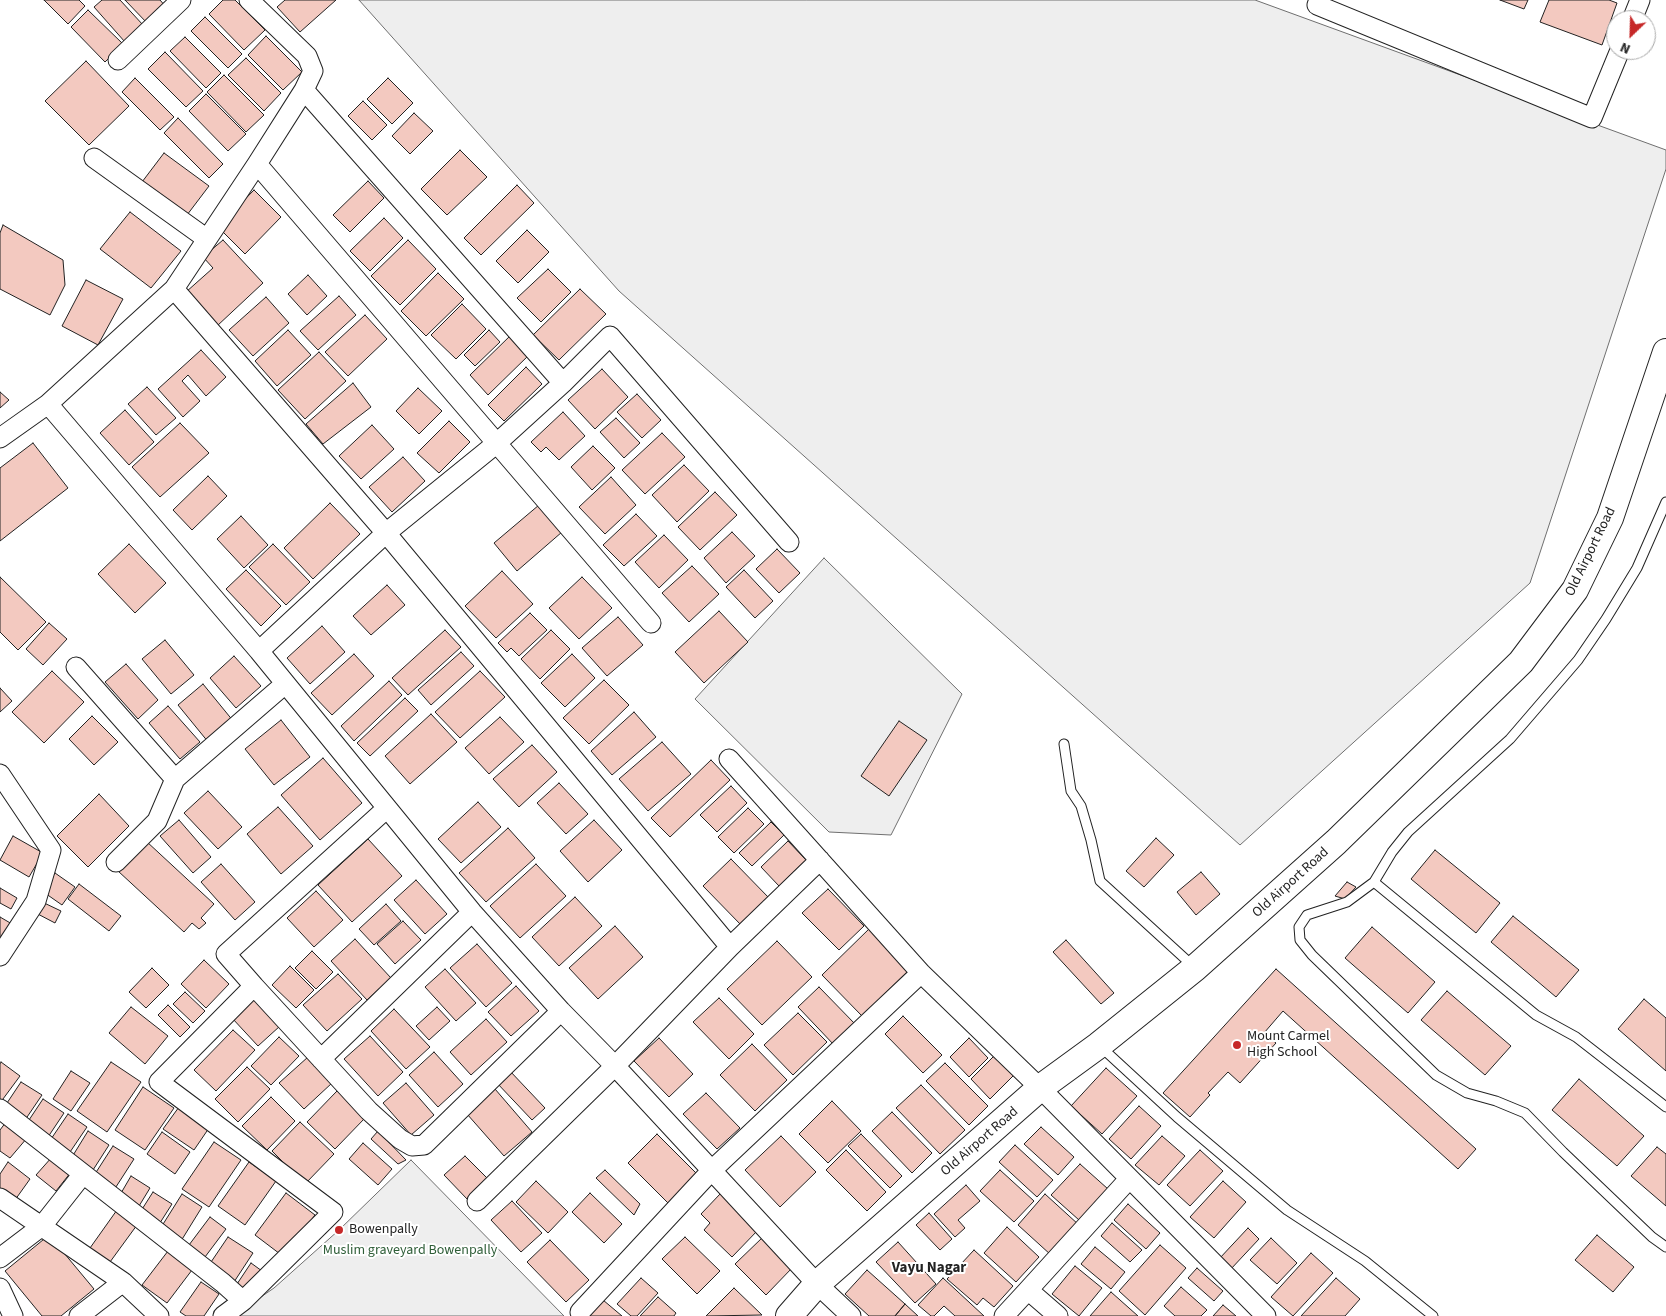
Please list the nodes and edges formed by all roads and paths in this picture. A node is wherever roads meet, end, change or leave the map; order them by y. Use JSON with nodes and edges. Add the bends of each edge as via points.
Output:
{"nodes":[{"id":1,"x":181,"y":0,"type":"edge"},
{"id":2,"x":248,"y":0,"type":"edge"},
{"id":3,"x":1319,"y":0,"type":"edge"},
{"id":4,"x":118,"y":60,"type":"dead end"},
{"id":5,"x":1616,"y":60,"type":"edge"},
{"id":6,"x":304,"y":90,"type":"junction"},
{"id":7,"x":94,"y":158,"type":"dead end"},
{"id":8,"x":257,"y":164,"type":"junction"},
{"id":9,"x":207,"y":239,"type":"junction"},
{"id":10,"x":174,"y":289,"type":"junction"},
{"id":11,"x":1666,"y":352,"type":"edge"},
{"id":12,"x":563,"y":383,"type":"junction"},
{"id":13,"x":48,"y":404,"type":"junction"},
{"id":14,"x":0,"y":438,"type":"edge"},
{"id":15,"x":496,"y":443,"type":"junction"},
{"id":16,"x":1666,"y":502,"type":"edge"},
{"id":17,"x":386,"y":533,"type":"junction"},
{"id":18,"x":789,"y":542,"type":"dead end"},
{"id":19,"x":651,"y":623,"type":"dead end"},
{"id":20,"x":259,"y":651,"type":"junction"},
{"id":21,"x":76,"y":667,"type":"dead end"},
{"id":22,"x":285,"y":684,"type":"junction"},
{"id":23,"x":1064,"y":744,"type":"dead end"},
{"id":24,"x":729,"y":759,"type":"dead end"},
{"id":25,"x":0,"y":774,"type":"edge"},
{"id":26,"x":175,"y":779,"type":"junction"},
{"id":27,"x":386,"y":809,"type":"junction"},
{"id":28,"x":820,"y":860,"type":"junction"},
{"id":29,"x":116,"y":862,"type":"dead end"},
{"id":30,"x":1374,"y":882,"type":"junction"},
{"id":31,"x":472,"y":912,"type":"junction"},
{"id":32,"x":730,"y":947,"type":"junction"},
{"id":33,"x":0,"y":956,"type":"edge"},
{"id":34,"x":1195,"y":968,"type":"junction"},
{"id":35,"x":921,"y":973,"type":"junction"},
{"id":36,"x":254,"y":986,"type":"junction"},
{"id":37,"x":561,"y":1011,"type":"junction"},
{"id":38,"x":1098,"y":1046,"type":"junction"},
{"id":39,"x":321,"y":1059,"type":"junction"},
{"id":40,"x":615,"y":1066,"type":"junction"},
{"id":41,"x":1040,"y":1088,"type":"junction"},
{"id":42,"x":1666,"y":1108,"type":"edge"},
{"id":43,"x":0,"y":1109,"type":"edge"},
{"id":44,"x":711,"y":1172,"type":"junction"},
{"id":45,"x":83,"y":1174,"type":"junction"},
{"id":46,"x":1128,"y":1179,"type":"junction"},
{"id":47,"x":0,"y":1198,"type":"edge"},
{"id":48,"x":477,"y":1201,"type":"dead end"},
{"id":49,"x":42,"y":1226,"type":"junction"},
{"id":50,"x":1666,"y":1247,"type":"edge"},
{"id":51,"x":0,"y":1258,"type":"edge"},
{"id":52,"x":123,"y":1282,"type":"junction"},
{"id":53,"x":817,"y":1284,"type":"junction"},
{"id":54,"x":0,"y":1288,"type":"edge"},
{"id":55,"x":1028,"y":1290,"type":"junction"},
{"id":56,"x":243,"y":1301,"type":"junction"},
{"id":57,"x":580,"y":1312,"type":"dead end"},
{"id":58,"x":13,"y":1316,"type":"edge"},
{"id":59,"x":79,"y":1316,"type":"edge"},
{"id":60,"x":159,"y":1316,"type":"edge"},
{"id":61,"x":223,"y":1316,"type":"edge"},
{"id":62,"x":789,"y":1316,"type":"edge"},
{"id":63,"x":851,"y":1316,"type":"edge"},
{"id":64,"x":1004,"y":1316,"type":"edge"},
{"id":65,"x":1058,"y":1316,"type":"edge"},
{"id":66,"x":1266,"y":1316,"type":"edge"},
{"id":67,"x":1433,"y":1316,"type":"edge"}],
"edges":[{"from":1,"to":4,"type":"street"},
{"from":2,"to":6,"type":"street","via":[[307,56],[313,71]]},
{"from":3,"to":5,"type":"street","via":[[1317,5],[1592,118]]},
{"from":6,"to":8,"type":"street"},
{"from":6,"to":12,"type":"street"},
{"from":7,"to":9,"type":"street"},
{"from":8,"to":9,"type":"street"},
{"from":8,"to":15,"type":"street"},
{"from":9,"to":10,"type":"street"},
{"from":10,"to":13,"type":"street"},
{"from":10,"to":17,"type":"street"},
{"from":11,"to":34,"type":"main road","name":"Old Airport Road","via":[[1610,518],[1575,590],[1521,662],[1336,842]]},
{"from":12,"to":15,"type":"street"},
{"from":12,"to":18,"type":"street","via":[[610,336]]},
{"from":13,"to":14,"type":"street"},
{"from":13,"to":20,"type":"street"},
{"from":15,"to":17,"type":"street"},
{"from":15,"to":19,"type":"street"},
{"from":16,"to":30,"type":"lane","via":[[1637,568],[1578,660],[1510,738],[1408,832]]},
{"from":17,"to":20,"type":"street"},
{"from":17,"to":32,"type":"street"},
{"from":20,"to":22,"type":"street"},
{"from":21,"to":26,"type":"street"},
{"from":22,"to":26,"type":"street"},
{"from":22,"to":27,"type":"street"},
{"from":23,"to":34,"type":"lane","via":[[1071,791],[1081,806],[1092,840],[1100,881]]},
{"from":24,"to":28,"type":"street"},
{"from":25,"to":33,"type":"street","via":[[51,850],[36,901]]},
{"from":26,"to":29,"type":"street","via":[[157,821]]},
{"from":27,"to":31,"type":"street"},
{"from":27,"to":36,"type":"street","via":[[226,954]]},
{"from":28,"to":32,"type":"street"},
{"from":28,"to":35,"type":"street"},
{"from":30,"to":42,"type":"lane","via":[[1536,1015],[1576,1037]]},
{"from":30,"to":50,"type":"lane","via":[[1347,902],[1307,915],[1299,927],[1300,940],[1436,1075],[1467,1093],[1525,1113]]},
{"from":31,"to":37,"type":"street"},
{"from":31,"to":39,"type":"street"},
{"from":32,"to":40,"type":"street"},
{"from":34,"to":38,"type":"main road","name":"Old Airport Road"},
{"from":35,"to":41,"type":"street"},
{"from":35,"to":44,"type":"street"},
{"from":36,"to":39,"type":"street"},
{"from":36,"to":56,"type":"street","via":[[158,1082],[333,1212]]},
{"from":37,"to":39,"type":"street","via":[[424,1145],[412,1146],[400,1139]]},
{"from":37,"to":40,"type":"street"},
{"from":38,"to":41,"type":"main road","name":"Old Airport Road"},
{"from":38,"to":67,"type":"lane","via":[[1293,1214],[1365,1261]]},
{"from":40,"to":44,"type":"street"},
{"from":40,"to":48,"type":"street"},
{"from":41,"to":46,"type":"street"},
{"from":41,"to":53,"type":"main road","name":"Old Airport Road"},
{"from":43,"to":45,"type":"street"},
{"from":44,"to":53,"type":"street"},
{"from":44,"to":57,"type":"street"},
{"from":45,"to":49,"type":"street"},
{"from":45,"to":56,"type":"street"},
{"from":46,"to":55,"type":"street"},
{"from":46,"to":66,"type":"street"},
{"from":47,"to":49,"type":"street"},
{"from":49,"to":51,"type":"street"},
{"from":49,"to":52,"type":"street"},
{"from":52,"to":59,"type":"street"},
{"from":52,"to":60,"type":"street"},
{"from":53,"to":62,"type":"main road","name":"Old Airport Road"},
{"from":53,"to":63,"type":"street"},
{"from":54,"to":58,"type":"street"},
{"from":55,"to":64,"type":"street"},
{"from":55,"to":65,"type":"street"},
{"from":56,"to":61,"type":"street"}]}
